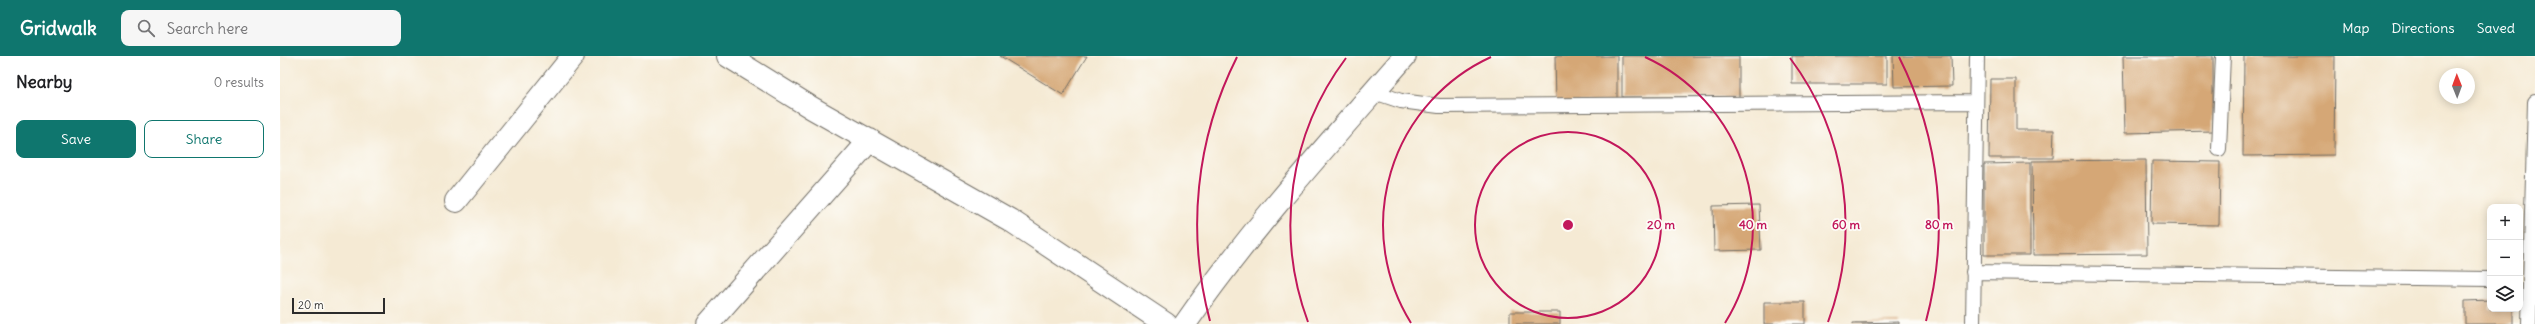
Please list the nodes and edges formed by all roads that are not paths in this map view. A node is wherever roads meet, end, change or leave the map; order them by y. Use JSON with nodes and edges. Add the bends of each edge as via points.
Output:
{"nodes":[{"id":1,"x":573,"y":56,"type":"edge"},
{"id":2,"x":728,"y":56,"type":"edge"},
{"id":3,"x":1405,"y":56,"type":"edge"},
{"id":4,"x":1976,"y":56,"type":"edge"},
{"id":5,"x":2223,"y":56,"type":"edge"},
{"id":6,"x":1374,"y":92,"type":"junction"},
{"id":7,"x":1976,"y":102,"type":"junction"},
{"id":8,"x":2535,"y":102,"type":"edge"},
{"id":9,"x":870,"y":140,"type":"junction"},
{"id":10,"x":2219,"y":149,"type":"dead end"},
{"id":11,"x":456,"y":201,"type":"dead end"},
{"id":12,"x":1973,"y":272,"type":"junction"},
{"id":13,"x":2487,"y":280,"type":"edge"},
{"id":14,"x":2528,"y":280,"type":"edge"},
{"id":15,"x":708,"y":324,"type":"edge"},
{"id":16,"x":1166,"y":324,"type":"edge"},
{"id":17,"x":1185,"y":324,"type":"edge"},
{"id":18,"x":1973,"y":324,"type":"edge"},
{"id":19,"x":2529,"y":324,"type":"edge"}],
"edges":[{"from":1,"to":11,"type":"street"},
{"from":2,"to":9,"type":"street"},
{"from":3,"to":6,"type":"street"},
{"from":4,"to":7,"type":"lane"},
{"from":5,"to":10,"type":"lane"},
{"from":6,"to":7,"type":"lane","via":[[1401,101],[1439,106]]},
{"from":6,"to":17,"type":"street","via":[[1224,268]]},
{"from":7,"to":12,"type":"lane"},
{"from":8,"to":14,"type":"lane"},
{"from":9,"to":15,"type":"street"},
{"from":9,"to":16,"type":"street","via":[[1010,220]]},
{"from":12,"to":13,"type":"lane"},
{"from":12,"to":18,"type":"lane"},
{"from":14,"to":19,"type":"lane"}]}
